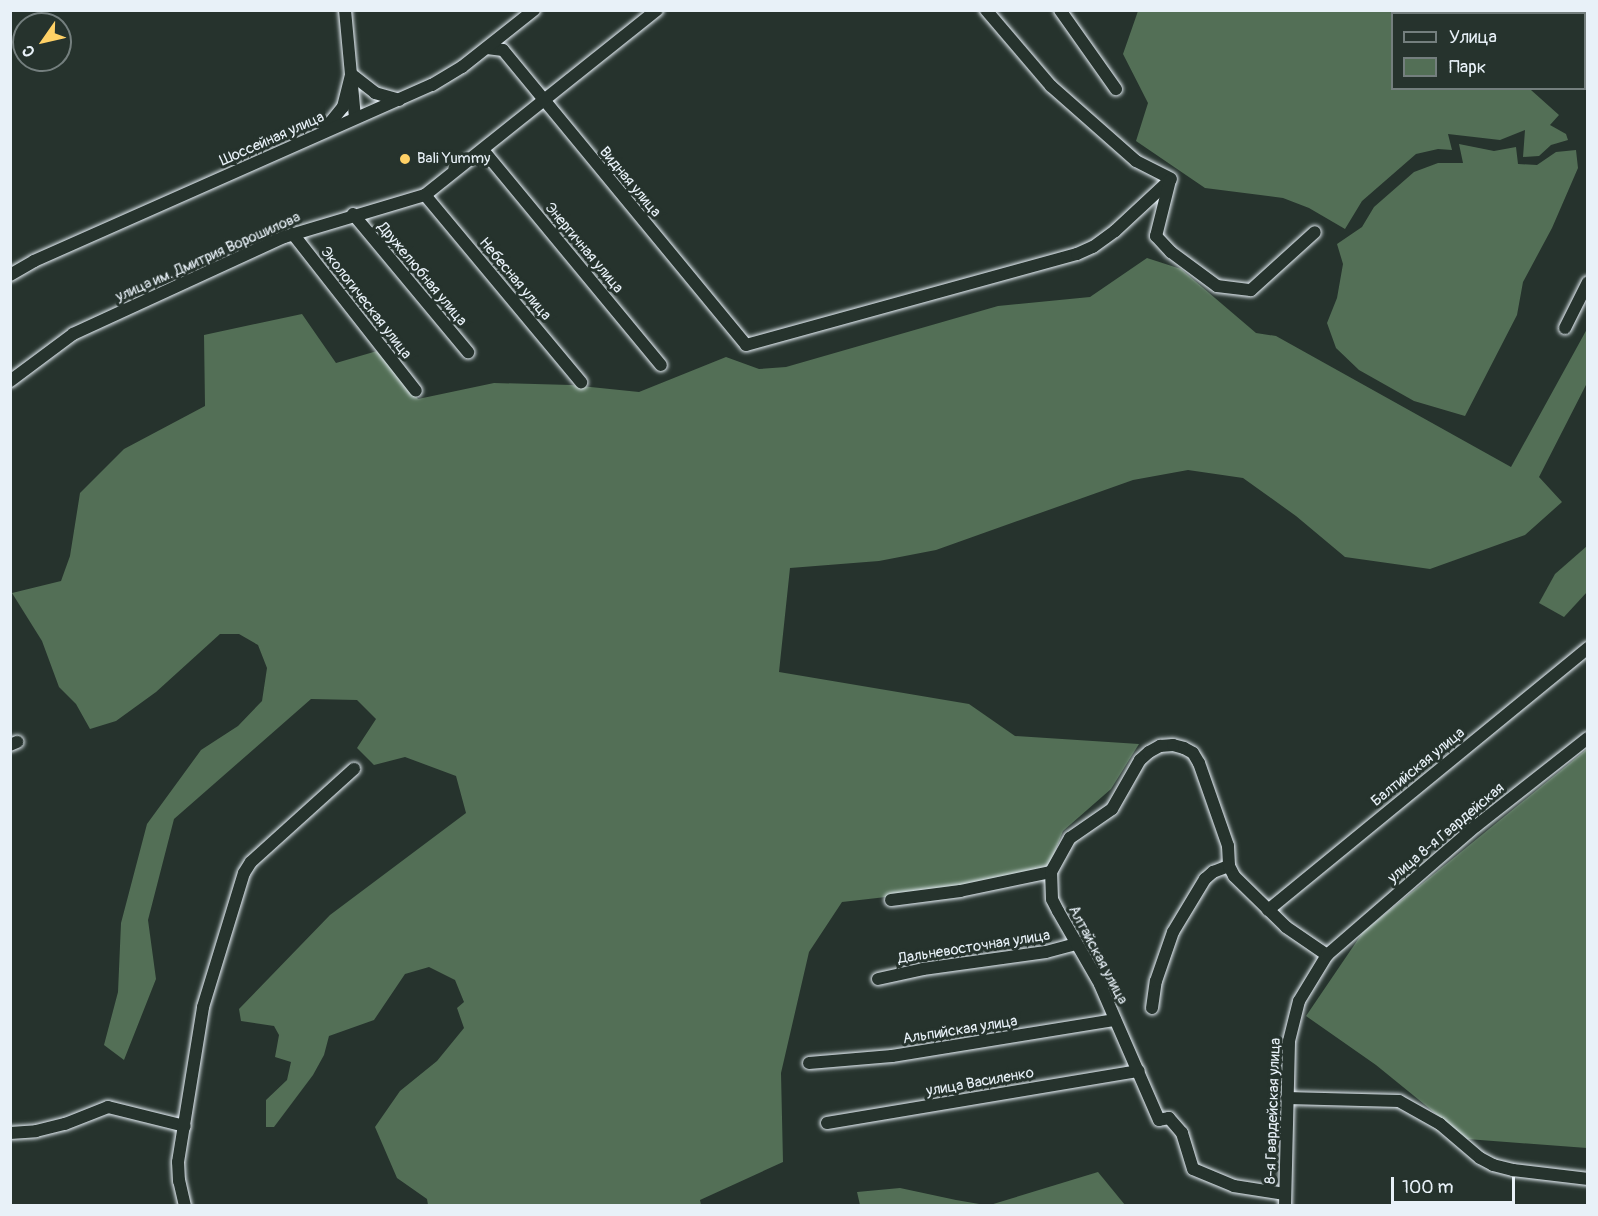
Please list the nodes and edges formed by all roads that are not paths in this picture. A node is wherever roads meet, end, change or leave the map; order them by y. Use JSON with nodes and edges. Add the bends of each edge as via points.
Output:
{"nodes":[{"id":1,"x":345,"y":10,"type":"edge"},
{"id":2,"x":534,"y":10,"type":"edge"},
{"id":3,"x":657,"y":10,"type":"edge"},
{"id":4,"x":986,"y":10,"type":"edge"},
{"id":5,"x":1060,"y":10,"type":"edge"},
{"id":6,"x":487,"y":48,"type":"junction"},
{"id":7,"x":351,"y":74,"type":"junction"},
{"id":8,"x":1116,"y":89,"type":"dead end"},
{"id":9,"x":399,"y":100,"type":"junction"},
{"id":10,"x":544,"y":102,"type":"junction"},
{"id":11,"x":356,"y":118,"type":"junction"},
{"id":12,"x":321,"y":133,"type":"junction"},
{"id":13,"x":483,"y":150,"type":"junction"},
{"id":14,"x":1171,"y":178,"type":"junction"},
{"id":15,"x":426,"y":195,"type":"junction"},
{"id":16,"x":352,"y":214,"type":"junction"},
{"id":17,"x":1315,"y":232,"type":"dead end"},
{"id":18,"x":293,"y":234,"type":"junction"},
{"id":19,"x":10,"y":275,"type":"edge"},
{"id":20,"x":1587,"y":282,"type":"edge"},
{"id":21,"x":1565,"y":328,"type":"dead end"},
{"id":22,"x":468,"y":352,"type":"dead end"},
{"id":23,"x":662,"y":365,"type":"dead end"},
{"id":24,"x":10,"y":381,"type":"edge"},
{"id":25,"x":581,"y":382,"type":"dead end"},
{"id":26,"x":416,"y":391,"type":"dead end"},
{"id":27,"x":1587,"y":648,"type":"edge"},
{"id":28,"x":1587,"y":738,"type":"edge"},
{"id":29,"x":354,"y":769,"type":"dead end"},
{"id":30,"x":1229,"y":866,"type":"junction"},
{"id":31,"x":1051,"y":872,"type":"junction"},
{"id":32,"x":891,"y":900,"type":"dead end"},
{"id":33,"x":1268,"y":909,"type":"junction"},
{"id":34,"x":1075,"y":944,"type":"junction"},
{"id":35,"x":1327,"y":955,"type":"junction"},
{"id":36,"x":878,"y":979,"type":"dead end"},
{"id":37,"x":1152,"y":1008,"type":"dead end"},
{"id":38,"x":1116,"y":1020,"type":"junction"},
{"id":39,"x":809,"y":1063,"type":"dead end"},
{"id":40,"x":1139,"y":1071,"type":"junction"},
{"id":41,"x":1287,"y":1098,"type":"junction"},
{"id":42,"x":827,"y":1123,"type":"dead end"},
{"id":43,"x":185,"y":1126,"type":"junction"},
{"id":44,"x":10,"y":1133,"type":"edge"},
{"id":45,"x":1587,"y":1179,"type":"edge"},
{"id":46,"x":1285,"y":1200,"type":"edge"},
{"id":47,"x":185,"y":1206,"type":"edge"}],
"edges":[{"from":1,"to":7,"type":"street"},
{"from":2,"to":6,"type":"street","name":"Шоссейная улица"},
{"from":3,"to":10,"type":"street","name":"улица им. Дмитрия Ворошилова"},
{"from":4,"to":14,"type":"street","via":[[1051,86],[1136,161]]},
{"from":5,"to":8,"type":"street"},
{"from":6,"to":9,"type":"street","name":"Шоссейная улица","via":[[432,85]]},
{"from":6,"to":10,"type":"street","name":"Видная улица","via":[[503,50]]},
{"from":7,"to":9,"type":"street","via":[[375,93]]},
{"from":7,"to":11,"type":"street"},
{"from":7,"to":12,"type":"street","via":[[344,107]]},
{"from":9,"to":11,"type":"street","name":"Шоссейная улица"},
{"from":10,"to":13,"type":"street","name":"улица им. Дмитрия Ворошилова"},
{"from":10,"to":14,"type":"street","name":"Видная улица","via":[[746,345],[1077,254],[1115,231]]},
{"from":11,"to":12,"type":"street","name":"Шоссейная улица"},
{"from":12,"to":19,"type":"street","name":"Шоссейная улица"},
{"from":13,"to":15,"type":"street","name":"улица им. Дмитрия Ворошилова"},
{"from":13,"to":23,"type":"street","name":"Энергичная улица"},
{"from":14,"to":17,"type":"street","via":[[1156,236],[1217,286],[1251,290]]},
{"from":15,"to":16,"type":"street","name":"улица им. Дмитрия Ворошилова"},
{"from":15,"to":25,"type":"street","name":"Небесная улица"},
{"from":16,"to":18,"type":"street","name":"улица им. Дмитрия Ворошилова"},
{"from":16,"to":22,"type":"street","name":"Дружелюбная улица"},
{"from":18,"to":24,"type":"street","name":"улица им. Дмитрия Ворошилова","via":[[73,334]]},
{"from":18,"to":26,"type":"street","name":"Экологическая улица"},
{"from":20,"to":21,"type":"street"},
{"from":27,"to":33,"type":"street","name":"Балтийская улица"},
{"from":28,"to":35,"type":"street","name":"улица 8-я Гвардейская","via":[[1476,826]]},
{"from":29,"to":43,"type":"street","via":[[251,862],[244,873],[206,997]]},
{"from":30,"to":31,"type":"street","via":[[1228,846],[1199,763],[1193,753],[1173,745],[1160,746],[1140,760],[1112,808],[1070,837]]},
{"from":30,"to":33,"type":"street","via":[[1241,884]]},
{"from":30,"to":37,"type":"street","via":[[1205,879],[1173,932],[1156,981]]},
{"from":31,"to":32,"type":"street","via":[[960,891]]},
{"from":31,"to":34,"type":"street","name":"Алтайская улица","via":[[1052,899]]},
{"from":33,"to":35,"type":"street"},
{"from":34,"to":36,"type":"street","name":"Дальневосточная улица"},
{"from":34,"to":38,"type":"street","name":"Алтайская улица"},
{"from":35,"to":41,"type":"street","name":"8-я Гвардейская улица","via":[[1299,1001],[1292,1023]]},
{"from":38,"to":39,"type":"street","name":"Альпийская улица","via":[[892,1056]]},
{"from":38,"to":40,"type":"street","name":"Алтайская улица"},
{"from":40,"to":42,"type":"street","name":"улица Василенко"},
{"from":40,"to":46,"type":"street","name":"Алтайская улица","via":[[1159,1120],[1169,1118],[1182,1133],[1193,1169],[1234,1186]]},
{"from":41,"to":45,"type":"street","via":[[1399,1101],[1440,1124],[1493,1165]]},
{"from":41,"to":46,"type":"street","name":"8-я Гвардейская улица"},
{"from":43,"to":44,"type":"street","via":[[108,1107],[65,1124]]},
{"from":43,"to":47,"type":"street","via":[[178,1162]]}]}
